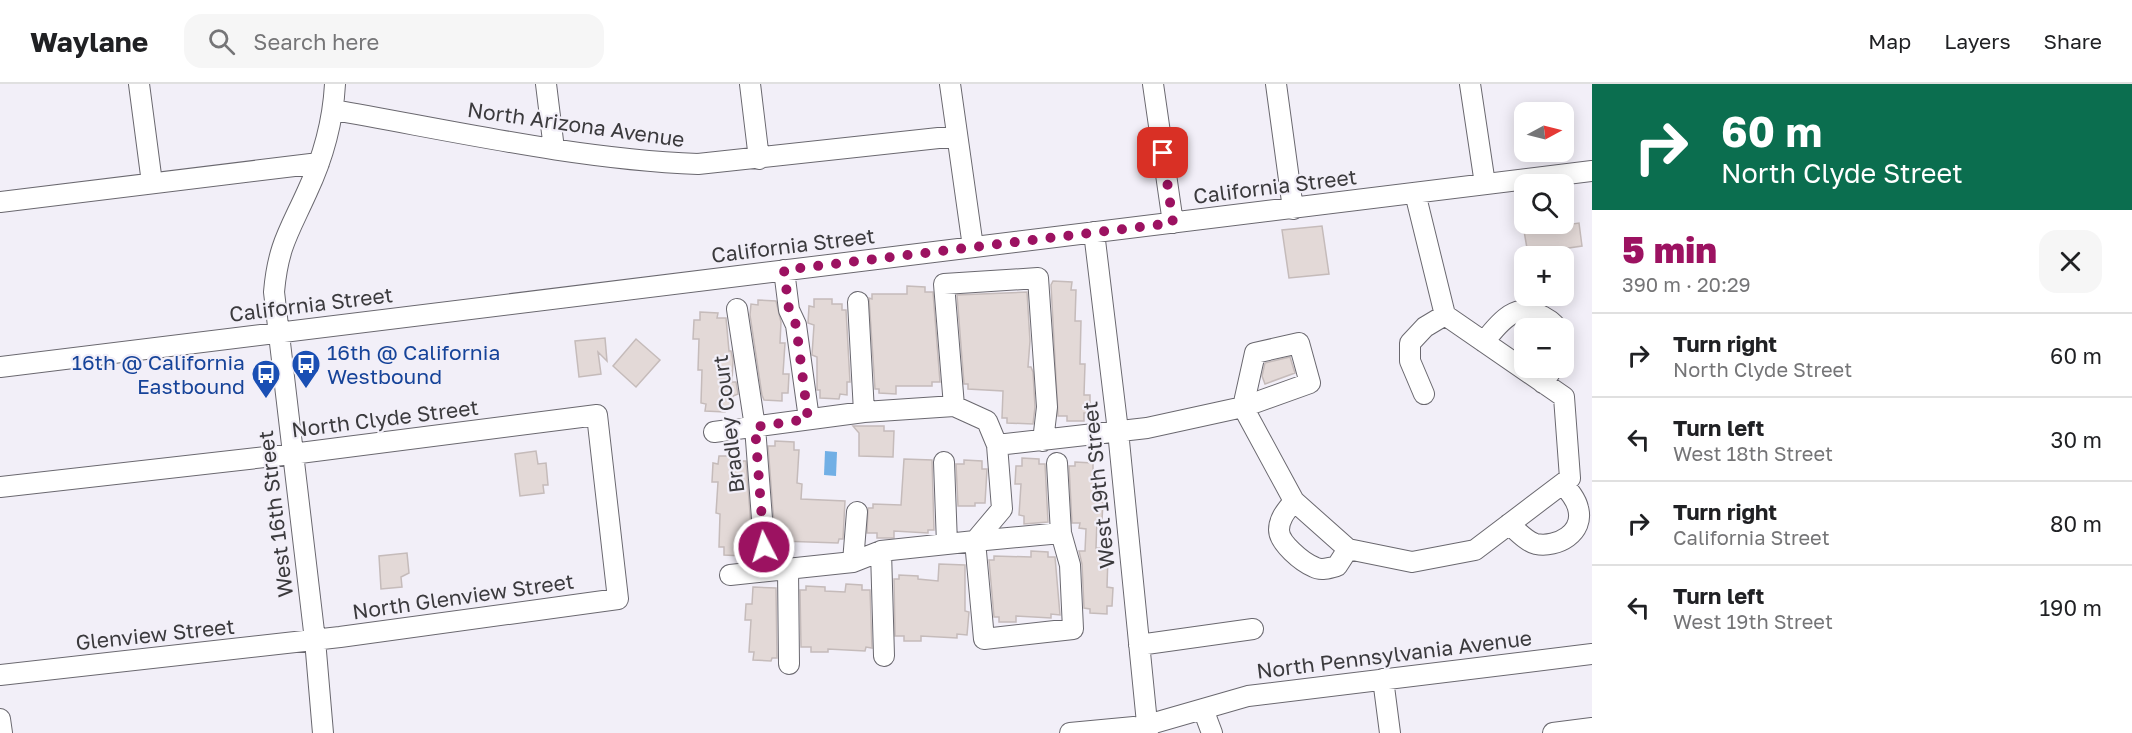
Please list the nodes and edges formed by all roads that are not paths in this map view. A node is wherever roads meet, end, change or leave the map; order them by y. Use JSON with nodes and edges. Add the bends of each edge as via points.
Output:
{"nodes":[{"id":1,"x":139,"y":84,"type":"edge"},
{"id":2,"x":335,"y":84,"type":"edge"},
{"id":3,"x":546,"y":84,"type":"edge"},
{"id":4,"x":750,"y":84,"type":"edge"},
{"id":5,"x":950,"y":84,"type":"edge"},
{"id":6,"x":1153,"y":84,"type":"edge"},
{"id":7,"x":1276,"y":84,"type":"edge"},
{"id":8,"x":1470,"y":84,"type":"edge"},
{"id":9,"x":334,"y":110,"type":"junction"},
{"id":10,"x":957,"y":136,"type":"junction"},
{"id":11,"x":554,"y":149,"type":"junction"},
{"id":12,"x":759,"y":159,"type":"junction"},
{"id":13,"x":319,"y":163,"type":"junction"},
{"id":14,"x":1592,"y":171,"type":"edge"},
{"id":15,"x":152,"y":183,"type":"junction"},
{"id":16,"x":1485,"y":184,"type":"junction"},
{"id":17,"x":1415,"y":193,"type":"junction"},
{"id":18,"x":0,"y":202,"type":"edge"},
{"id":19,"x":1293,"y":209,"type":"junction"},
{"id":20,"x":1173,"y":223,"type":"junction"},
{"id":21,"x":1094,"y":232,"type":"junction"},
{"id":22,"x":973,"y":248,"type":"junction"},
{"id":23,"x":784,"y":270,"type":"junction"},
{"id":24,"x":858,"y":302,"type":"dead end"},
{"id":25,"x":737,"y":309,"type":"dead end"},
{"id":26,"x":1445,"y":315,"type":"junction"},
{"id":27,"x":1545,"y":318,"type":"edge"},
{"id":28,"x":278,"y":333,"type":"junction"},
{"id":29,"x":1484,"y":342,"type":"junction"},
{"id":30,"x":1514,"y":357,"type":"edge"},
{"id":31,"x":0,"y":367,"type":"edge"},
{"id":32,"x":1550,"y":378,"type":"edge"},
{"id":33,"x":1424,"y":394,"type":"dead end"},
{"id":34,"x":954,"y":406,"type":"junction"},
{"id":35,"x":864,"y":412,"type":"junction"},
{"id":36,"x":808,"y":419,"type":"junction"},
{"id":37,"x":755,"y":427,"type":"junction"},
{"id":38,"x":1118,"y":431,"type":"junction"},
{"id":39,"x":714,"y":432,"type":"dead end"},
{"id":40,"x":1042,"y":441,"type":"junction"},
{"id":41,"x":997,"y":445,"type":"junction"},
{"id":42,"x":292,"y":454,"type":"junction"},
{"id":43,"x":944,"y":462,"type":"dead end"},
{"id":44,"x":1056,"y":462,"type":"dead end"},
{"id":45,"x":1563,"y":484,"type":"junction"},
{"id":46,"x":0,"y":487,"type":"edge"},
{"id":47,"x":1294,"y":501,"type":"junction"},
{"id":48,"x":857,"y":512,"type":"dead end"},
{"id":49,"x":1509,"y":524,"type":"junction"},
{"id":50,"x":1061,"y":533,"type":"junction"},
{"id":51,"x":975,"y":541,"type":"junction"},
{"id":52,"x":947,"y":544,"type":"junction"},
{"id":53,"x":1348,"y":549,"type":"junction"},
{"id":54,"x":881,"y":551,"type":"junction"},
{"id":55,"x":853,"y":562,"type":"junction"},
{"id":56,"x":788,"y":569,"type":"junction"},
{"id":57,"x":766,"y":571,"type":"junction"},
{"id":58,"x":730,"y":575,"type":"dead end"},
{"id":59,"x":618,"y":599,"type":"joint"},
{"id":60,"x":1253,"y":629,"type":"dead end"},
{"id":61,"x":315,"y":640,"type":"junction"},
{"id":62,"x":1139,"y":645,"type":"junction"},
{"id":63,"x":1592,"y":654,"type":"edge"},
{"id":64,"x":884,"y":656,"type":"dead end"},
{"id":65,"x":789,"y":664,"type":"dead end"},
{"id":66,"x":0,"y":675,"type":"edge"},
{"id":67,"x":1383,"y":679,"type":"junction"},
{"id":68,"x":1203,"y":709,"type":"junction"},
{"id":69,"x":0,"y":719,"type":"edge"},
{"id":70,"x":1143,"y":728,"type":"edge"},
{"id":71,"x":1592,"y":728,"type":"edge"},
{"id":72,"x":2,"y":733,"type":"edge"},
{"id":73,"x":323,"y":733,"type":"edge"},
{"id":74,"x":1070,"y":733,"type":"edge"},
{"id":75,"x":1212,"y":733,"type":"edge"},
{"id":76,"x":1390,"y":733,"type":"edge"},
{"id":77,"x":1553,"y":733,"type":"edge"}],
"edges":[{"from":1,"to":15,"type":"street"},
{"from":2,"to":9,"type":"street","name":"West 16th Street"},
{"from":3,"to":11,"type":"street"},
{"from":4,"to":12,"type":"street"},
{"from":5,"to":10,"type":"street"},
{"from":6,"to":20,"type":"street"},
{"from":7,"to":19,"type":"street"},
{"from":8,"to":16,"type":"street"},
{"from":9,"to":11,"type":"street","name":"North Arizona Avenue"},
{"from":9,"to":13,"type":"street","name":"West 16th Street"},
{"from":10,"to":12,"type":"street","name":"North Arizona Avenue"},
{"from":10,"to":22,"type":"street"},
{"from":11,"to":12,"type":"street","name":"North Arizona Avenue","via":[[658,163]]},
{"from":13,"to":15,"type":"street"},
{"from":13,"to":28,"type":"street","name":"West 16th Street","via":[[277,261],[274,292]]},
{"from":14,"to":16,"type":"street","name":"California Street"},
{"from":15,"to":18,"type":"street"},
{"from":16,"to":17,"type":"street","name":"California Street"},
{"from":17,"to":19,"type":"street","name":"California Street"},
{"from":17,"to":26,"type":"street"},
{"from":19,"to":20,"type":"street","name":"California Street"},
{"from":20,"to":21,"type":"street","name":"California Street"},
{"from":21,"to":22,"type":"street","name":"California Street"},
{"from":21,"to":38,"type":"street","name":"West 19th Street"},
{"from":22,"to":23,"type":"street","name":"California Street"},
{"from":23,"to":28,"type":"street","name":"California Street"},
{"from":23,"to":36,"type":"street","via":[[789,310],[796,325]]},
{"from":24,"to":35,"type":"street"},
{"from":25,"to":37,"type":"street","name":"Bradley Court"},
{"from":26,"to":29,"type":"street"},
{"from":26,"to":33,"type":"street","via":[[1425,327],[1410,343],[1410,361]]},
{"from":27,"to":29,"type":"street","via":[[1534,311],[1521,310],[1500,322]]},
{"from":28,"to":31,"type":"street","name":"California Street"},
{"from":28,"to":42,"type":"street","name":"West 16th Street"},
{"from":29,"to":30,"type":"street"},
{"from":32,"to":45,"type":"street","via":[[1564,397],[1570,478]]},
{"from":34,"to":35,"type":"street"},
{"from":34,"to":40,"type":"street","via":[[944,284],[1038,278],[1047,407]]},
{"from":34,"to":41,"type":"street","via":[[987,421]]},
{"from":35,"to":36,"type":"street"},
{"from":36,"to":37,"type":"street"},
{"from":37,"to":39,"type":"street"},
{"from":37,"to":57,"type":"street","name":"Bradley Court"},
{"from":38,"to":40,"type":"street"},
{"from":38,"to":47,"type":"street","via":[[1243,407]]},
{"from":38,"to":62,"type":"street","name":"West 19th Street"},
{"from":40,"to":41,"type":"street"},
{"from":41,"to":51,"type":"street","via":[[1002,510]]},
{"from":42,"to":46,"type":"street","name":"North Clyde Street"},
{"from":42,"to":59,"type":"street","name":"North Clyde Street","via":[[597,415]]},
{"from":42,"to":61,"type":"street","name":"West 16th Street"},
{"from":43,"to":52,"type":"street"},
{"from":44,"to":50,"type":"street"},
{"from":45,"to":49,"type":"street"},
{"from":45,"to":49,"type":"street","via":[[1579,510],[1578,524],[1568,538],[1554,544],[1533,544]]},
{"from":47,"to":53,"type":"street"},
{"from":47,"to":53,"type":"street","via":[[1281,518],[1279,531],[1284,543],[1313,567],[1323,569],[1337,566]]},
{"from":48,"to":55,"type":"street"},
{"from":49,"to":53,"type":"street","via":[[1475,550],[1412,562]]},
{"from":50,"to":51,"type":"street"},
{"from":50,"to":51,"type":"street","via":[[1070,565],[1073,629],[984,639]]},
{"from":51,"to":52,"type":"street"},
{"from":52,"to":54,"type":"street"},
{"from":54,"to":55,"type":"street"},
{"from":54,"to":64,"type":"street"},
{"from":55,"to":56,"type":"street"},
{"from":56,"to":57,"type":"street"},
{"from":56,"to":65,"type":"street"},
{"from":57,"to":58,"type":"street"},
{"from":59,"to":61,"type":"street","name":"North Glenview Street"},
{"from":60,"to":62,"type":"street"},
{"from":61,"to":66,"type":"street","name":"Glenview Street"},
{"from":61,"to":73,"type":"street","name":"West 16th Street"},
{"from":62,"to":70,"type":"street","name":"West 19th Street"},
{"from":63,"to":67,"type":"street","name":"North Pennsylvania Avenue"},
{"from":67,"to":68,"type":"street","name":"North Pennsylvania Avenue","via":[[1248,696]]},
{"from":67,"to":76,"type":"street"},
{"from":68,"to":70,"type":"street","name":"North Pennsylvania Avenue"},
{"from":68,"to":75,"type":"street"},
{"from":69,"to":72,"type":"street"},
{"from":70,"to":74,"type":"street","name":"North Pennsylvania Avenue"},
{"from":71,"to":77,"type":"street"}]}
